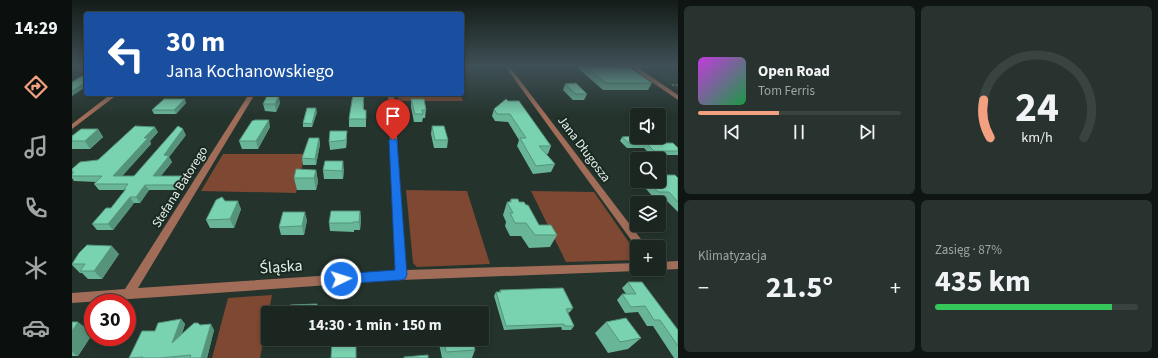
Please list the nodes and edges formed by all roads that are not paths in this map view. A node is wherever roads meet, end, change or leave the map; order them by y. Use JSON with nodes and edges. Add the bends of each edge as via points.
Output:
{"nodes":[{"id":1,"x":519,"y":83,"type":"edge"},
{"id":2,"x":656,"y":83,"type":"edge"},
{"id":3,"x":112,"y":96,"type":"edge"},
{"id":4,"x":251,"y":96,"type":"edge"},
{"id":5,"x":390,"y":96,"type":"edge"},
{"id":6,"x":678,"y":98,"type":"edge"},
{"id":7,"x":72,"y":127,"type":"edge"},
{"id":8,"x":637,"y":240,"type":"edge"},
{"id":9,"x":678,"y":265,"type":"edge"},
{"id":10,"x":666,"y":266,"type":"edge"},
{"id":11,"x":630,"y":267,"type":"edge"},
{"id":12,"x":401,"y":275,"type":"junction"},
{"id":13,"x":129,"y":293,"type":"junction"},
{"id":14,"x":72,"y":298,"type":"edge"}],
"edges":[{"from":1,"to":8,"type":"street","name":"Jana Długosza"},
{"from":2,"to":6,"type":"street"},
{"from":3,"to":7,"type":"street"},
{"from":4,"to":13,"type":"street","name":"Stefana Batorego"},
{"from":5,"to":12,"type":"street"},
{"from":9,"to":10,"type":"street"},
{"from":11,"to":12,"type":"street","name":"Śląska"},
{"from":12,"to":13,"type":"street","name":"Śląska"},
{"from":13,"to":14,"type":"street","name":"Śląska"}]}
